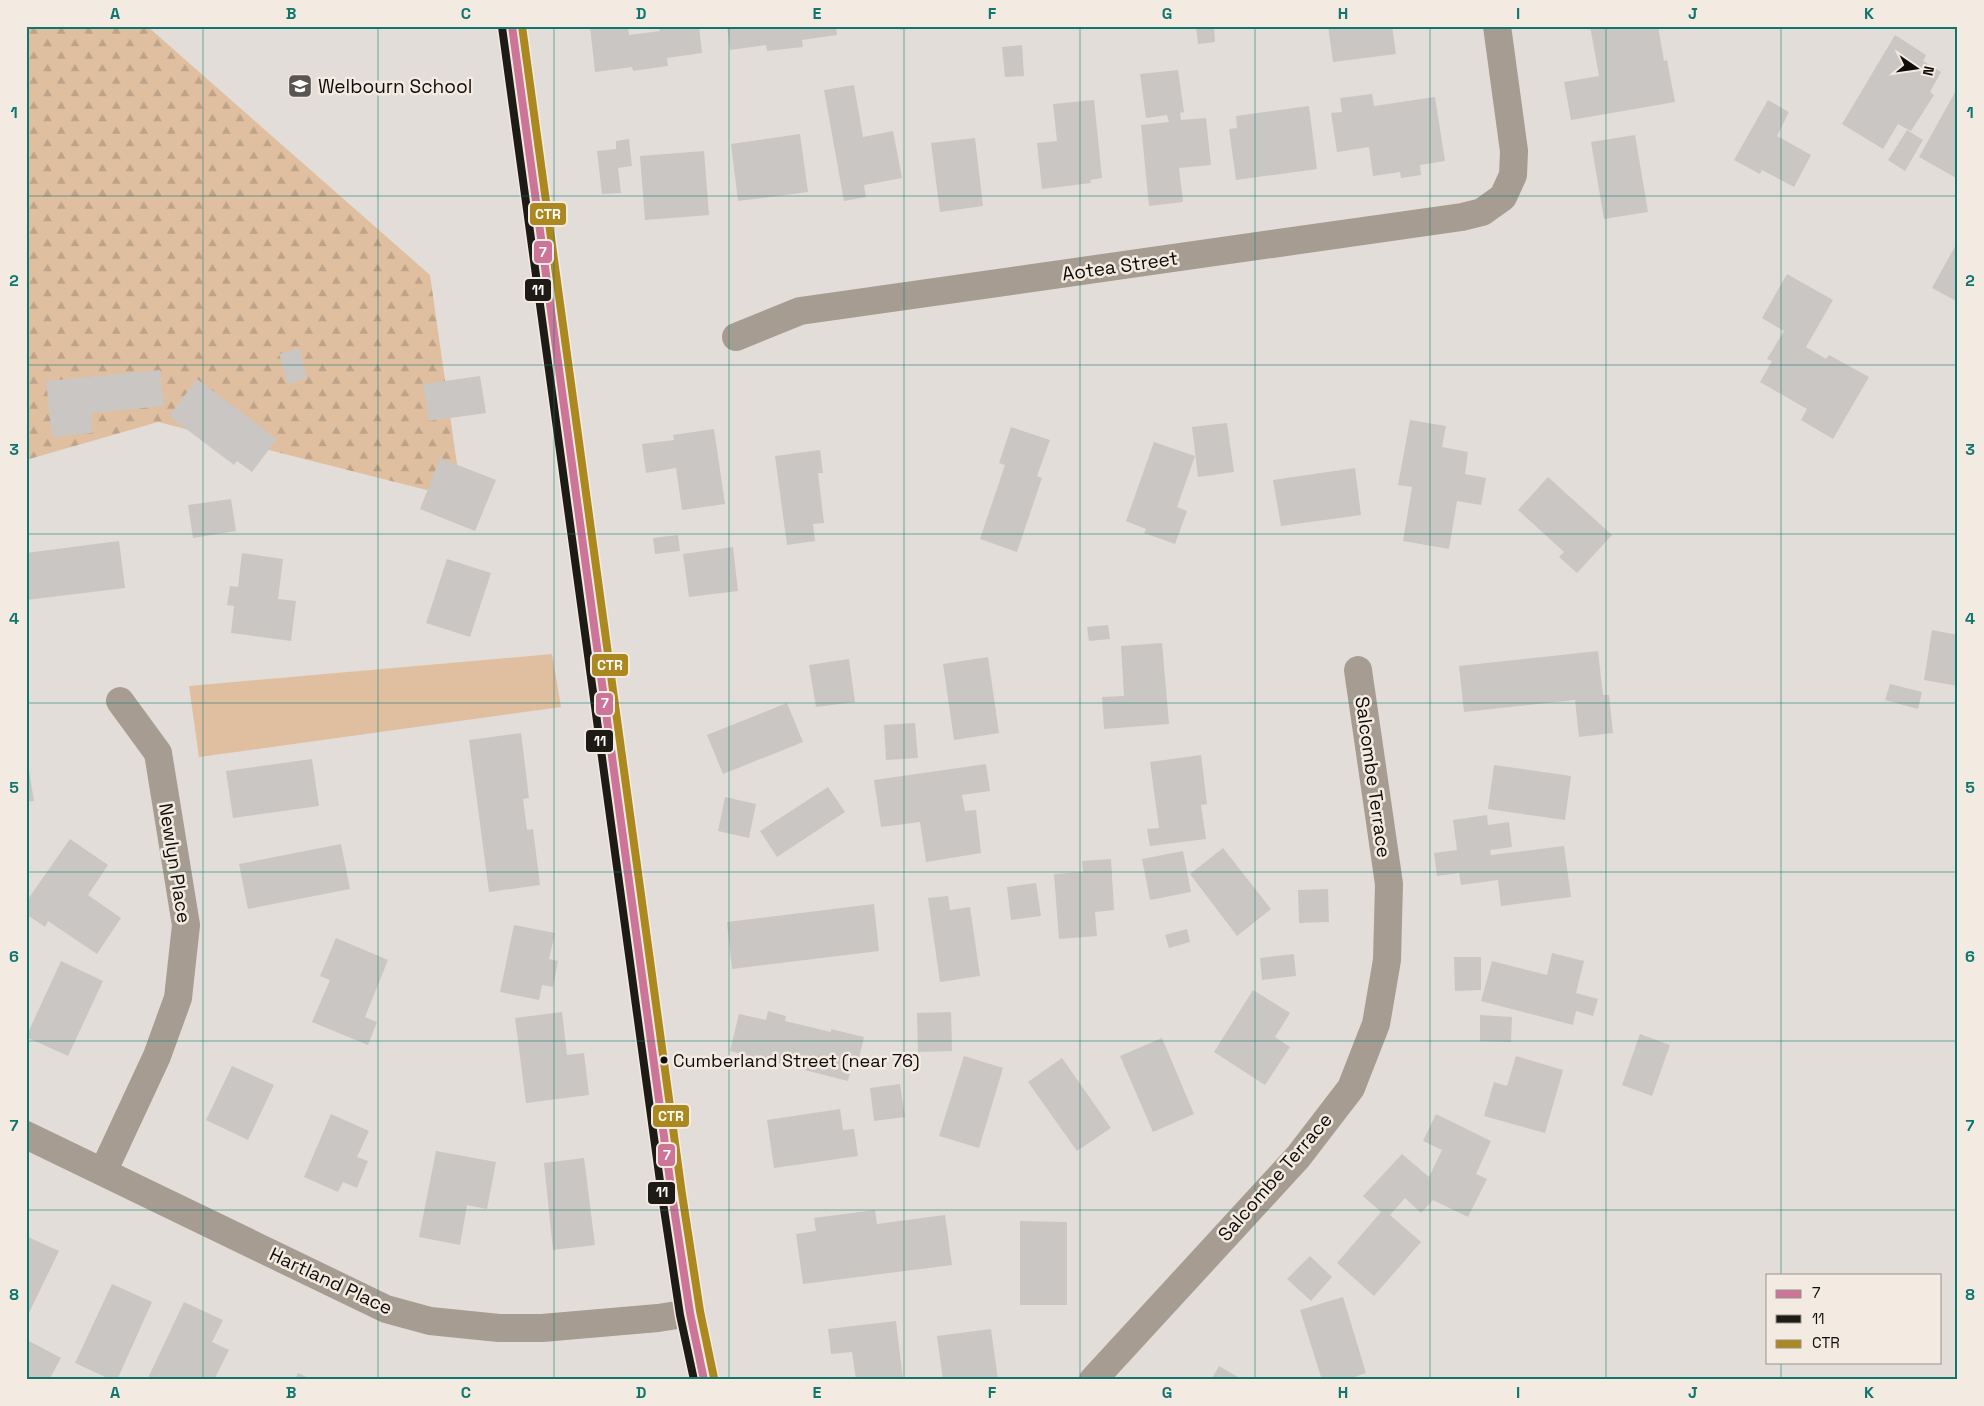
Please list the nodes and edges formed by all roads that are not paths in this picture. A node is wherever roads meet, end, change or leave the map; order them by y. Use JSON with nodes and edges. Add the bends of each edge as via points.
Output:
{"nodes":[{"id":1,"x":512,"y":26,"type":"edge"},
{"id":2,"x":1496,"y":26,"type":"edge"},
{"id":3,"x":736,"y":337,"type":"dead end"},
{"id":4,"x":1358,"y":670,"type":"dead end"},
{"id":5,"x":120,"y":701,"type":"dead end"},
{"id":6,"x":26,"y":1135,"type":"edge"},
{"id":7,"x":103,"y":1172,"type":"junction"},
{"id":8,"x":690,"y":1313,"type":"junction"},
{"id":9,"x":704,"y":1380,"type":"edge"},
{"id":10,"x":1093,"y":1380,"type":"edge"}],
"edges":[{"from":1,"to":8,"type":"main road"},
{"from":2,"to":3,"type":"street","name":"Aotea Street","via":[[1514,150],[1513,175],[1503,197],[1482,212],[800,311]]},
{"from":4,"to":10,"type":"street","name":"Salcombe Terrace","via":[[1389,884],[1387,960],[1376,1024],[1351,1088],[1298,1157]]},
{"from":5,"to":7,"type":"street","name":"Newlyn Place","via":[[158,753],[186,925],[178,998],[157,1056]]},
{"from":6,"to":7,"type":"street","name":"Hartland Place"},
{"from":7,"to":8,"type":"street","name":"Hartland Place","via":[[386,1309],[430,1321],[499,1328],[542,1328]]},
{"from":8,"to":9,"type":"main road"}]}
